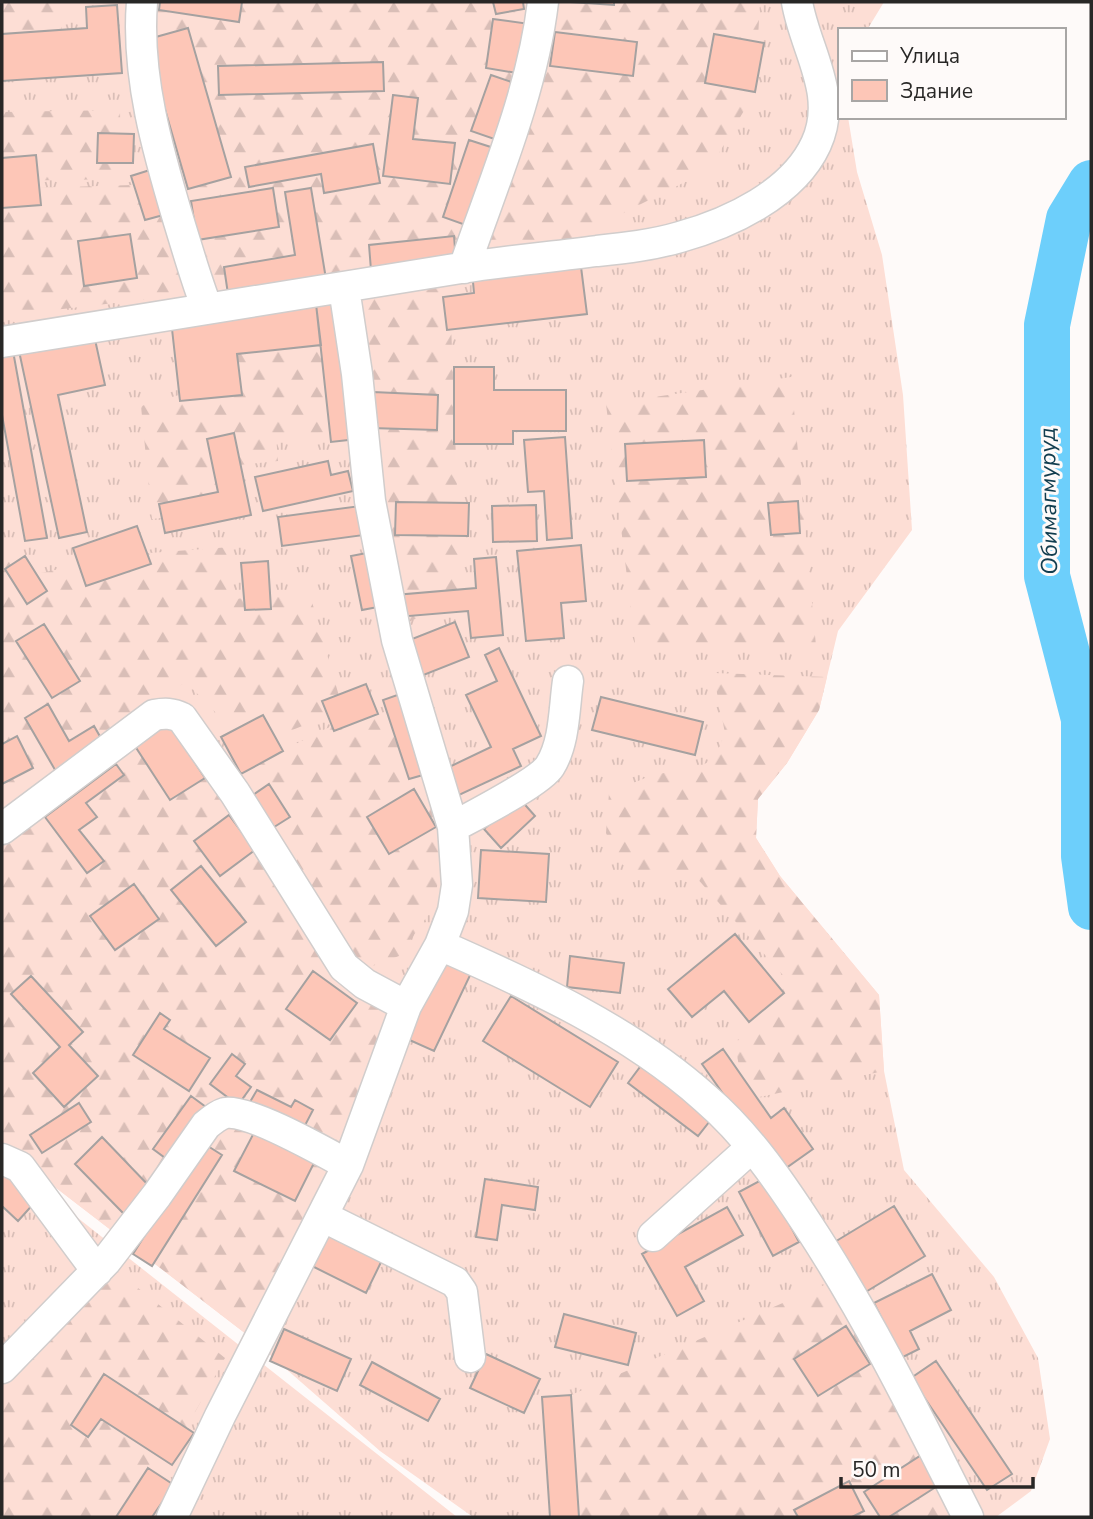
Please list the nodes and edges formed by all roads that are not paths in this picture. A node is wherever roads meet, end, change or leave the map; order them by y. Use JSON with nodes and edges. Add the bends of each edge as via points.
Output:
{"nodes":[{"id":1,"x":142,"y":2,"type":"edge"},
{"id":2,"x":543,"y":2,"type":"edge"},
{"id":3,"x":797,"y":2,"type":"edge"},
{"id":4,"x":464,"y":268,"type":"junction"},
{"id":5,"x":344,"y":288,"type":"junction"},
{"id":6,"x":207,"y":308,"type":"junction"},
{"id":7,"x":2,"y":342,"type":"edge"},
{"id":8,"x":568,"y":681,"type":"dead end"},
{"id":9,"x":453,"y":827,"type":"junction"},
{"id":10,"x":2,"y":829,"type":"edge"},
{"id":11,"x":440,"y":945,"type":"junction"},
{"id":12,"x":407,"y":1006,"type":"junction"},
{"id":13,"x":752,"y":1147,"type":"junction"},
{"id":14,"x":2,"y":1159,"type":"edge"},
{"id":15,"x":348,"y":1164,"type":"junction"},
{"id":16,"x":322,"y":1216,"type":"junction"},
{"id":17,"x":653,"y":1236,"type":"dead end"},
{"id":18,"x":97,"y":1271,"type":"junction"},
{"id":19,"x":470,"y":1356,"type":"dead end"},
{"id":20,"x":2,"y":1368,"type":"edge"},
{"id":21,"x":172,"y":1517,"type":"edge"},
{"id":22,"x":968,"y":1517,"type":"edge"}],
"edges":[{"from":1,"to":6,"type":"street","via":[[143,63],[155,132]]},
{"from":2,"to":4,"type":"street","via":[[529,77]]},
{"from":3,"to":4,"type":"street","via":[[822,80],[823,120],[806,162],[778,190],[713,225],[652,244]]},
{"from":4,"to":5,"type":"street"},
{"from":5,"to":6,"type":"street"},
{"from":5,"to":9,"type":"street","via":[[370,501],[397,640]]},
{"from":6,"to":7,"type":"street"},
{"from":8,"to":9,"type":"street","via":[[558,747],[549,768]]},
{"from":9,"to":11,"type":"street","via":[[457,885]]},
{"from":10,"to":12,"type":"street","via":[[154,715],[177,715],[235,793],[344,967],[365,985]]},
{"from":11,"to":12,"type":"street"},
{"from":11,"to":13,"type":"street","via":[[616,1032],[666,1065]]},
{"from":12,"to":15,"type":"street"},
{"from":13,"to":17,"type":"street"},
{"from":13,"to":22,"type":"street","via":[[842,1280]]},
{"from":14,"to":18,"type":"street","via":[[20,1167]]},
{"from":15,"to":16,"type":"street"},
{"from":15,"to":18,"type":"street","via":[[244,1114],[224,1114],[206,1125]]},
{"from":16,"to":19,"type":"street","via":[[455,1282],[462,1292]]},
{"from":16,"to":21,"type":"street"},
{"from":18,"to":20,"type":"street"}]}
